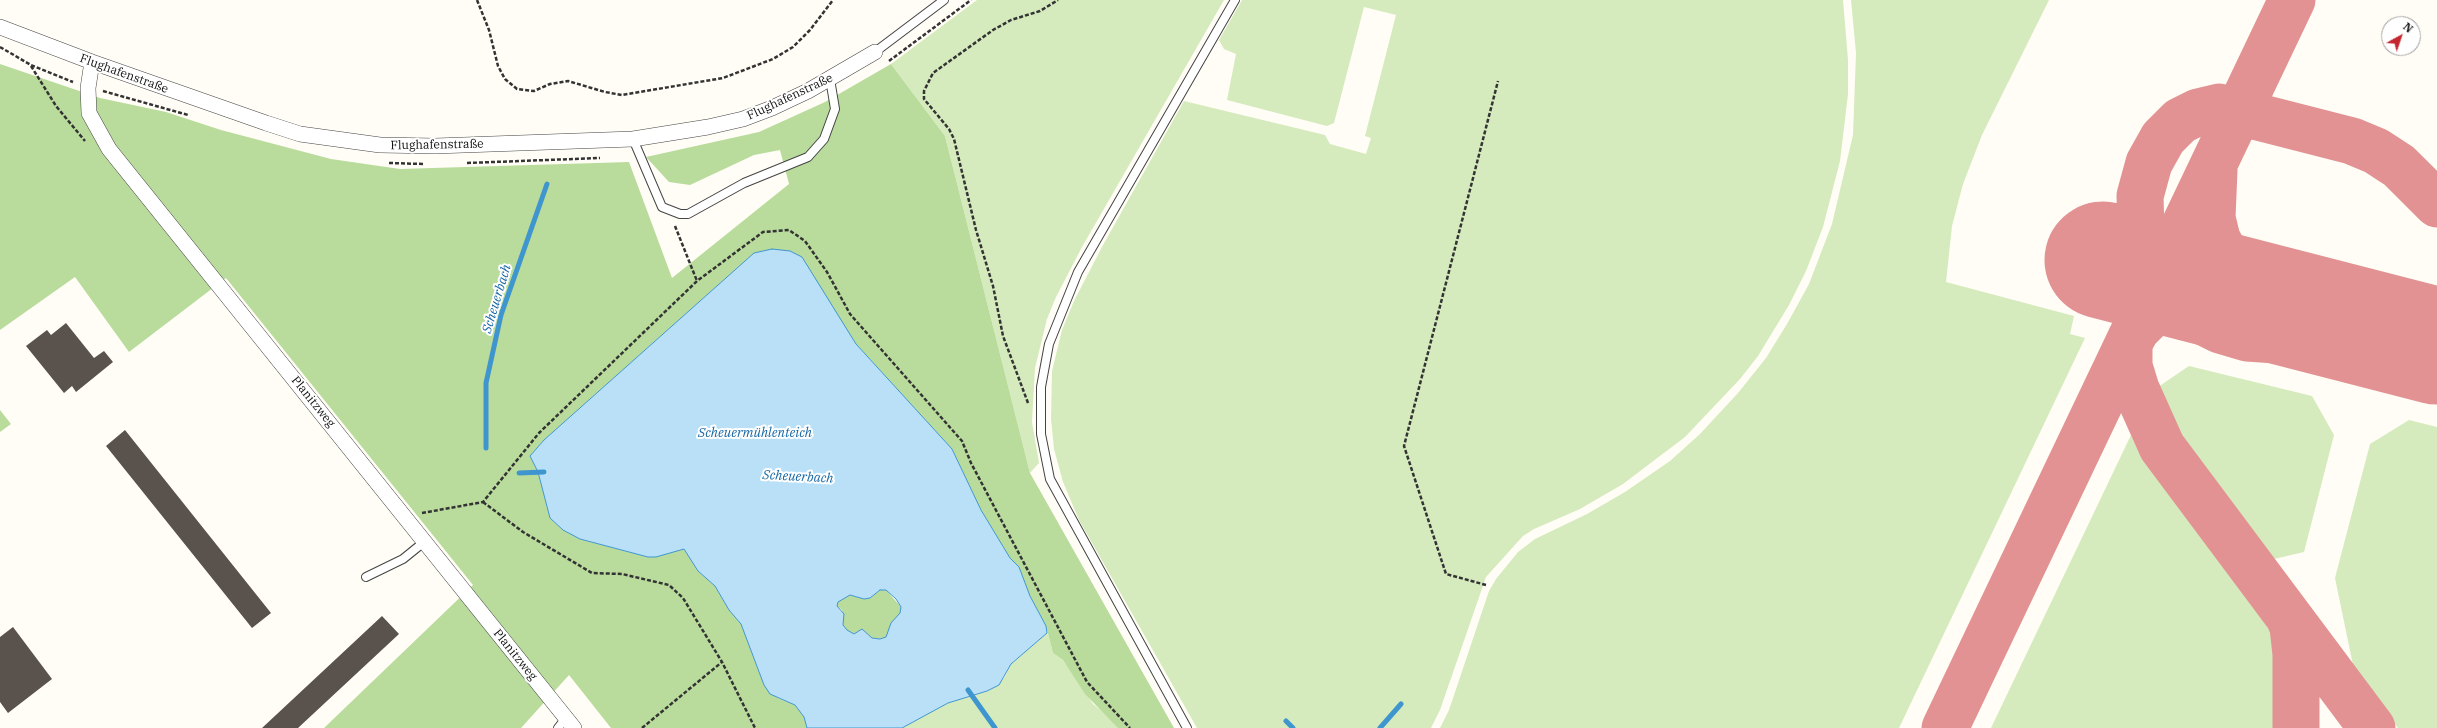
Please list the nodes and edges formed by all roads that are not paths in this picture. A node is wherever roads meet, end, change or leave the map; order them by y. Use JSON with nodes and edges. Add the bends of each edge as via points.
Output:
{"nodes":[{"id":1,"x":944,"y":0,"type":"edge"},
{"id":2,"x":1234,"y":0,"type":"edge"},
{"id":3,"x":0,"y":26,"type":"edge"},
{"id":4,"x":875,"y":52,"type":"joint"},
{"id":5,"x":92,"y":62,"type":"junction"},
{"id":6,"x":830,"y":79,"type":"junction"},
{"id":7,"x":633,"y":139,"type":"junction"},
{"id":8,"x":424,"y":542,"type":"junction"},
{"id":9,"x":366,"y":576,"type":"dead end"},
{"id":10,"x":566,"y":725,"type":"edge"},
{"id":11,"x":1187,"y":728,"type":"edge"}],
"edges":[{"from":1,"to":4,"type":"lane"},
{"from":2,"to":11,"type":"lane","via":[[1078,272],[1049,344],[1041,387],[1041,434],[1050,479]]},
{"from":3,"to":5,"type":"street","name":"Flughafenstraße"},
{"from":4,"to":6,"type":"street","name":"Flughafenstraße"},
{"from":5,"to":7,"type":"street","name":"Flughafenstraße","via":[[208,104],[300,134],[325,138],[380,145],[435,146]]},
{"from":5,"to":8,"type":"street","name":"Planitzweg","via":[[88,88],[89,112],[109,149]]},
{"from":6,"to":7,"type":"street","name":"Flughafenstraße","via":[[772,108],[742,119]]},
{"from":6,"to":7,"type":"lane","via":[[835,109],[824,139],[808,157],[744,183],[688,214],[680,214],[662,207]]},
{"from":8,"to":9,"type":"lane","via":[[403,559]]},
{"from":8,"to":10,"type":"street","name":"Planitzweg"}]}
